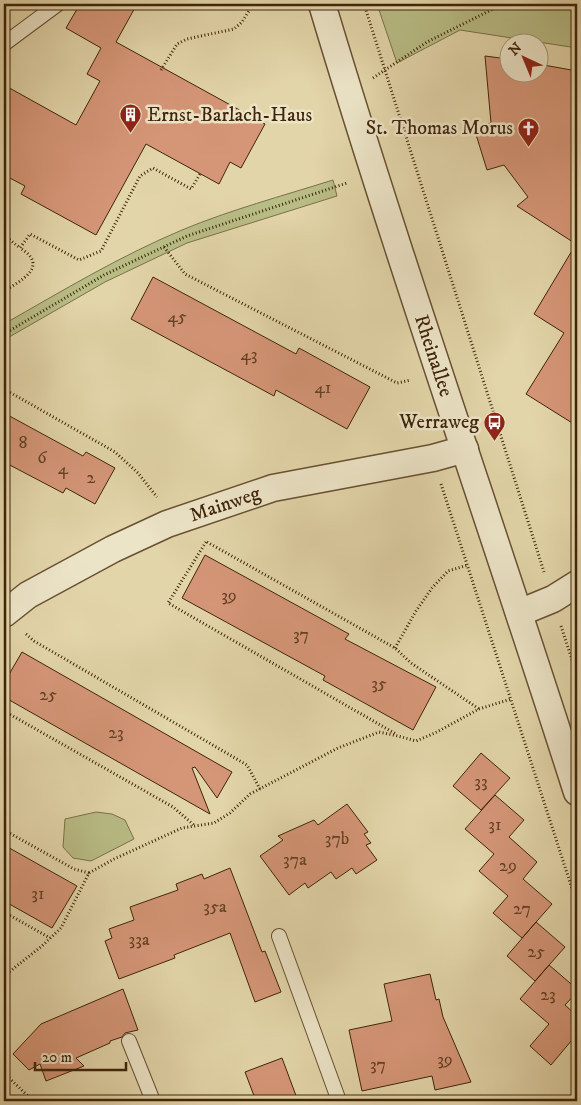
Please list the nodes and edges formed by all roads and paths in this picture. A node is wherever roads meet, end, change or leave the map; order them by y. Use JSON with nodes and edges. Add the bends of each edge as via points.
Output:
{"nodes":[{"id":1,"x":58,"y":4,"type":"edge"},
{"id":2,"x":253,"y":4,"type":"edge"},
{"id":3,"x":322,"y":4,"type":"edge"},
{"id":4,"x":364,"y":4,"type":"edge"},
{"id":5,"x":503,"y":4,"type":"edge"},
{"id":6,"x":4,"y":44,"type":"edge"},
{"id":7,"x":384,"y":69,"type":"junction"},
{"id":8,"x":161,"y":70,"type":"dead end"},
{"id":9,"x":350,"y":96,"type":"junction"},
{"id":10,"x":200,"y":174,"type":"dead end"},
{"id":11,"x":347,"y":183,"type":"dead end"},
{"id":12,"x":4,"y":234,"type":"edge"},
{"id":13,"x":164,"y":247,"type":"junction"},
{"id":14,"x":20,"y":248,"type":"junction"},
{"id":15,"x":4,"y":251,"type":"edge"},
{"id":16,"x":4,"y":272,"type":"edge"},
{"id":17,"x":4,"y":291,"type":"edge"},
{"id":18,"x":4,"y":334,"type":"edge"},
{"id":19,"x":412,"y":380,"type":"dead end"},
{"id":20,"x":4,"y":389,"type":"edge"},
{"id":21,"x":465,"y":449,"type":"junction"},
{"id":22,"x":195,"y":514,"type":"junction"},
{"id":23,"x":167,"y":524,"type":"junction"},
{"id":24,"x":207,"y":542,"type":"junction"},
{"id":25,"x":468,"y":565,"type":"dead end"},
{"id":26,"x":577,"y":584,"type":"edge"},
{"id":27,"x":553,"y":599,"type":"junction"},
{"id":28,"x":519,"y":613,"type":"junction"},
{"id":29,"x":11,"y":621,"type":"edge"},
{"id":30,"x":395,"y":648,"type":"junction"},
{"id":31,"x":577,"y":675,"type":"edge"},
{"id":32,"x":511,"y":699,"type":"dead end"},
{"id":33,"x":479,"y":709,"type":"junction"},
{"id":34,"x":4,"y":711,"type":"edge"},
{"id":35,"x":398,"y":736,"type":"junction"},
{"id":36,"x":260,"y":789,"type":"junction"},
{"id":37,"x":577,"y":792,"type":"edge"},
{"id":38,"x":196,"y":826,"type":"junction"},
{"id":39,"x":4,"y":830,"type":"edge"},
{"id":40,"x":88,"y":873,"type":"junction"},
{"id":41,"x":4,"y":912,"type":"edge"},
{"id":42,"x":279,"y":936,"type":"dead end"},
{"id":43,"x":50,"y":938,"type":"junction"},
{"id":44,"x":4,"y":976,"type":"edge"},
{"id":45,"x":129,"y":1041,"type":"dead end"},
{"id":46,"x":4,"y":1073,"type":"edge"},
{"id":47,"x":33,"y":1101,"type":"edge"},
{"id":48,"x":153,"y":1101,"type":"edge"},
{"id":49,"x":340,"y":1101,"type":"edge"}],
"edges":[{"from":1,"to":6,"type":"lane"},
{"from":2,"to":8,"type":"path","via":[[234,29],[177,44]]},
{"from":3,"to":9,"type":"street","name":"Rheinallee"},
{"from":4,"to":7,"type":"path"},
{"from":5,"to":7,"type":"path","via":[[427,42]]},
{"from":7,"to":9,"type":"path"},
{"from":7,"to":27,"type":"path"},
{"from":9,"to":21,"type":"street","name":"Rheinallee"},
{"from":10,"to":14,"type":"path","via":[[191,189],[153,168],[140,176],[101,251],[79,260],[30,234]]},
{"from":11,"to":13,"type":"path","via":[[187,236]]},
{"from":12,"to":14,"type":"path"},
{"from":13,"to":18,"type":"path","via":[[104,275]]},
{"from":13,"to":19,"type":"path","via":[[185,274],[202,284],[397,383]]},
{"from":14,"to":17,"type":"path","via":[[30,255],[32,269]]},
{"from":15,"to":16,"type":"path"},
{"from":20,"to":23,"type":"path","via":[[115,452],[159,499]]},
{"from":21,"to":22,"type":"street","name":"Mainweg","via":[[273,488]]},
{"from":21,"to":28,"type":"street","name":"Rheinallee"},
{"from":22,"to":23,"type":"street","name":"Mainweg"},
{"from":22,"to":24,"type":"path"},
{"from":23,"to":29,"type":"street","name":"Mainweg","via":[[28,595]]},
{"from":24,"to":30,"type":"path"},
{"from":24,"to":35,"type":"path","via":[[168,603]]},
{"from":25,"to":30,"type":"path","via":[[448,571],[432,588]]},
{"from":26,"to":27,"type":"street"},
{"from":27,"to":28,"type":"street"},
{"from":27,"to":31,"type":"path"},
{"from":28,"to":37,"type":"street","name":"Rheinallee"},
{"from":29,"to":36,"type":"path","via":[[34,640],[247,765]]},
{"from":30,"to":33,"type":"path","via":[[411,663]]},
{"from":32,"to":33,"type":"path"},
{"from":33,"to":35,"type":"path","via":[[416,741]]},
{"from":34,"to":38,"type":"path","via":[[173,807]]},
{"from":35,"to":36,"type":"path","via":[[379,732],[338,748]]},
{"from":36,"to":38,"type":"path","via":[[214,824]]},
{"from":38,"to":40,"type":"path","via":[[182,828]]},
{"from":39,"to":40,"type":"path","via":[[74,870]]},
{"from":40,"to":43,"type":"path","via":[[61,928]]},
{"from":41,"to":43,"type":"path"},
{"from":42,"to":49,"type":"lane"},
{"from":43,"to":44,"type":"path"},
{"from":45,"to":48,"type":"lane"},
{"from":46,"to":47,"type":"path"}]}
